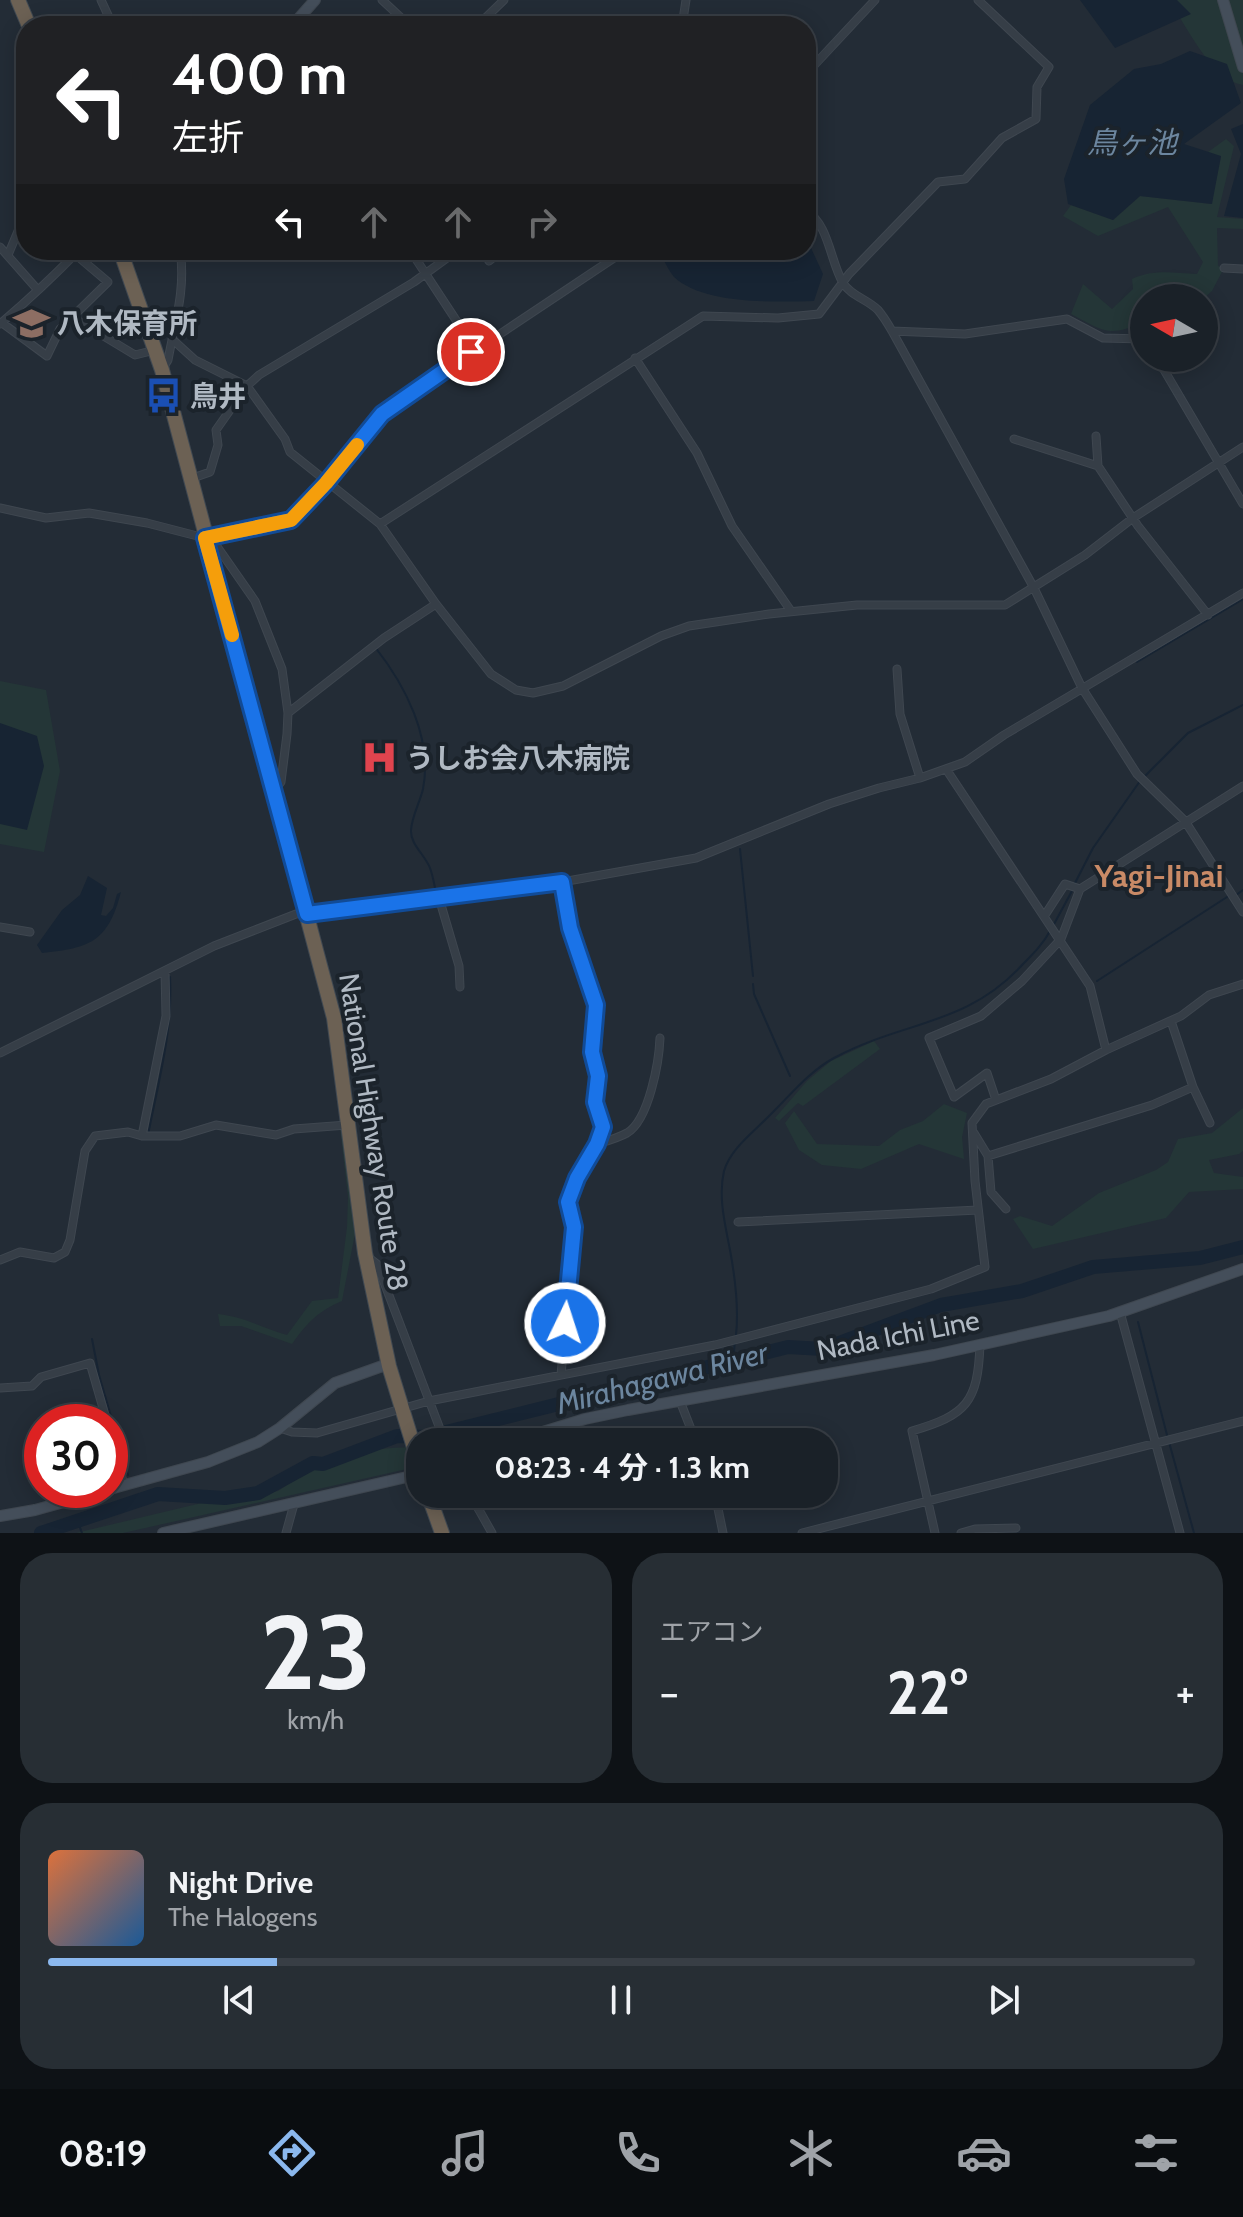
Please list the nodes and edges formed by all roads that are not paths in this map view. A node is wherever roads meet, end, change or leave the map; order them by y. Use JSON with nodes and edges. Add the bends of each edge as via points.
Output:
{"nodes":[{"id":1,"x":315,"y":0,"type":"edge"},
{"id":2,"x":382,"y":0,"type":"edge"},
{"id":3,"x":504,"y":0,"type":"edge"},
{"id":4,"x":875,"y":0,"type":"edge"},
{"id":5,"x":978,"y":0,"type":"edge"},
{"id":6,"x":1223,"y":0,"type":"edge"},
{"id":7,"x":301,"y":16,"type":"edge"},
{"id":8,"x":399,"y":16,"type":"edge"},
{"id":9,"x":487,"y":16,"type":"edge"},
{"id":10,"x":816,"y":63,"type":"edge"},
{"id":11,"x":1243,"y":67,"type":"edge"},
{"id":12,"x":816,"y":220,"type":"edge"},
{"id":13,"x":16,"y":236,"type":"edge"},
{"id":14,"x":0,"y":247,"type":"edge"},
{"id":15,"x":8,"y":255,"type":"junction"},
{"id":16,"x":68,"y":260,"type":"edge"},
{"id":17,"x":85,"y":260,"type":"edge"},
{"id":18,"x":124,"y":260,"type":"edge"},
{"id":19,"x":182,"y":260,"type":"edge"},
{"id":20,"x":417,"y":260,"type":"edge"},
{"id":21,"x":445,"y":260,"type":"edge"},
{"id":22,"x":611,"y":260,"type":"edge"},
{"id":23,"x":1224,"y":268,"type":"dead end"},
{"id":24,"x":1243,"y":269,"type":"edge"},
{"id":25,"x":426,"y":274,"type":"junction"},
{"id":26,"x":842,"y":282,"type":"junction"},
{"id":27,"x":37,"y":289,"type":"junction"},
{"id":28,"x":72,"y":317,"type":"junction"},
{"id":29,"x":1,"y":323,"type":"edge"},
{"id":30,"x":892,"y":331,"type":"junction"},
{"id":31,"x":172,"y":339,"type":"junction"},
{"id":32,"x":1130,"y":339,"type":"edge"},
{"id":33,"x":475,"y":349,"type":"junction"},
{"id":34,"x":156,"y":350,"type":"junction"},
{"id":35,"x":635,"y":358,"type":"junction"},
{"id":36,"x":162,"y":370,"type":"junction"},
{"id":37,"x":1165,"y":372,"type":"edge"},
{"id":38,"x":247,"y":386,"type":"junction"},
{"id":39,"x":1096,"y":436,"type":"dead end"},
{"id":40,"x":1014,"y":439,"type":"dead end"},
{"id":41,"x":1243,"y":447,"type":"edge"},
{"id":42,"x":1218,"y":462,"type":"junction"},
{"id":43,"x":1098,"y":466,"type":"junction"},
{"id":44,"x":190,"y":479,"type":"junction"},
{"id":45,"x":326,"y":483,"type":"junction"},
{"id":46,"x":1243,"y":504,"type":"edge"},
{"id":47,"x":0,"y":508,"type":"edge"},
{"id":48,"x":1133,"y":518,"type":"junction"},
{"id":49,"x":380,"y":524,"type":"junction"},
{"id":50,"x":205,"y":538,"type":"junction"},
{"id":51,"x":1034,"y":588,"type":"junction"},
{"id":52,"x":1243,"y":593,"type":"edge"},
{"id":53,"x":436,"y":604,"type":"junction"},
{"id":54,"x":791,"y":611,"type":"junction"},
{"id":55,"x":1208,"y":615,"type":"junction"},
{"id":56,"x":897,"y":669,"type":"dead end"},
{"id":57,"x":1082,"y":688,"type":"junction"},
{"id":58,"x":288,"y":713,"type":"junction"},
{"id":59,"x":946,"y":769,"type":"junction"},
{"id":60,"x":920,"y":778,"type":"junction"},
{"id":61,"x":1243,"y":786,"type":"edge"},
{"id":62,"x":274,"y":791,"type":"junction"},
{"id":63,"x":1185,"y":821,"type":"junction"},
{"id":64,"x":562,"y":882,"type":"junction"},
{"id":65,"x":1080,"y":889,"type":"junction"},
{"id":66,"x":439,"y":898,"type":"junction"},
{"id":67,"x":1243,"y":912,"type":"edge"},
{"id":68,"x":307,"y":914,"type":"junction"},
{"id":69,"x":1046,"y":917,"type":"junction"},
{"id":70,"x":0,"y":927,"type":"edge"},
{"id":71,"x":30,"y":932,"type":"dead end"},
{"id":72,"x":1059,"y":937,"type":"junction"},
{"id":73,"x":165,"y":971,"type":"junction"},
{"id":74,"x":1243,"y":984,"type":"edge"},
{"id":75,"x":460,"y":987,"type":"dead end"},
{"id":76,"x":1171,"y":1021,"type":"junction"},
{"id":77,"x":660,"y":1038,"type":"dead end"},
{"id":78,"x":1106,"y":1050,"type":"junction"},
{"id":79,"x":0,"y":1053,"type":"edge"},
{"id":80,"x":1193,"y":1087,"type":"junction"},
{"id":81,"x":996,"y":1100,"type":"junction"},
{"id":82,"x":1210,"y":1123,"type":"dead end"},
{"id":83,"x":347,"y":1125,"type":"junction"},
{"id":84,"x":973,"y":1131,"type":"junction"},
{"id":85,"x":142,"y":1136,"type":"junction"},
{"id":86,"x":597,"y":1144,"type":"junction"},
{"id":87,"x":988,"y":1156,"type":"junction"},
{"id":88,"x":1006,"y":1209,"type":"dead end"},
{"id":89,"x":978,"y":1210,"type":"junction"},
{"id":90,"x":738,"y":1222,"type":"dead end"},
{"id":91,"x":365,"y":1253,"type":"junction"},
{"id":92,"x":0,"y":1260,"type":"edge"},
{"id":93,"x":1243,"y":1269,"type":"edge"},
{"id":94,"x":1120,"y":1312,"type":"junction"},
{"id":95,"x":980,"y":1344,"type":"junction"},
{"id":96,"x":388,"y":1364,"type":"junction"},
{"id":97,"x":561,"y":1375,"type":"junction"},
{"id":98,"x":0,"y":1388,"type":"edge"},
{"id":99,"x":680,"y":1401,"type":"junction"},
{"id":100,"x":102,"y":1404,"type":"edge"},
{"id":101,"x":430,"y":1404,"type":"junction"},
{"id":102,"x":404,"y":1412,"type":"junction"},
{"id":103,"x":1243,"y":1421,"type":"edge"},
{"id":104,"x":280,"y":1428,"type":"junction"},
{"id":105,"x":409,"y":1428,"type":"edge"},
{"id":106,"x":439,"y":1428,"type":"edge"},
{"id":107,"x":556,"y":1428,"type":"edge"},
{"id":108,"x":691,"y":1428,"type":"edge"},
{"id":109,"x":1157,"y":1444,"type":"junction"},
{"id":110,"x":406,"y":1477,"type":"edge"},
{"id":111,"x":128,"y":1484,"type":"edge"},
{"id":112,"x":929,"y":1501,"type":"junction"},
{"id":113,"x":294,"y":1504,"type":"junction"},
{"id":114,"x":42,"y":1508,"type":"edge"},
{"id":115,"x":433,"y":1508,"type":"edge"},
{"id":116,"x":478,"y":1508,"type":"edge"},
{"id":117,"x":718,"y":1508,"type":"edge"},
{"id":118,"x":0,"y":1516,"type":"edge"},
{"id":119,"x":1016,"y":1528,"type":"dead end"},
{"id":120,"x":163,"y":1533,"type":"edge"},
{"id":121,"x":286,"y":1533,"type":"edge"},
{"id":122,"x":442,"y":1533,"type":"edge"},
{"id":123,"x":492,"y":1533,"type":"edge"},
{"id":124,"x":723,"y":1533,"type":"edge"},
{"id":125,"x":802,"y":1533,"type":"edge"},
{"id":126,"x":935,"y":1533,"type":"edge"},
{"id":127,"x":961,"y":1533,"type":"edge"},
{"id":128,"x":1180,"y":1533,"type":"edge"}],
"edges":[{"from":1,"to":7,"type":"street"},
{"from":2,"to":8,"type":"street"},
{"from":3,"to":9,"type":"street"},
{"from":4,"to":10,"type":"street"},
{"from":5,"to":26,"type":"street","via":[[1049,67],[1037,87],[1036,119],[1002,138],[965,179],[938,182]]},
{"from":6,"to":11,"type":"street"},
{"from":12,"to":26,"type":"street"},
{"from":13,"to":15,"type":"street"},
{"from":14,"to":15,"type":"street"},
{"from":15,"to":27,"type":"street"},
{"from":16,"to":27,"type":"street"},
{"from":17,"to":28,"type":"street","via":[[108,282]]},
{"from":18,"to":34,"type":"highway","name":"National Highway Route 28"},
{"from":19,"to":31,"type":"street","via":[[182,297]]},
{"from":20,"to":25,"type":"street"},
{"from":21,"to":25,"type":"street"},
{"from":22,"to":33,"type":"street"},
{"from":23,"to":24,"type":"street"},
{"from":25,"to":33,"type":"street"},
{"from":25,"to":38,"type":"street"},
{"from":26,"to":30,"type":"street","via":[[877,310]]},
{"from":26,"to":35,"type":"street","via":[[819,314],[703,316]]},
{"from":27,"to":29,"type":"street"},
{"from":28,"to":29,"type":"street","via":[[47,356]]},
{"from":28,"to":34,"type":"street","via":[[135,355]]},
{"from":30,"to":32,"type":"street","via":[[965,334],[1067,319],[1103,338]]},
{"from":30,"to":51,"type":"street"},
{"from":31,"to":36,"type":"street"},
{"from":31,"to":38,"type":"street","via":[[195,360]]},
{"from":33,"to":45,"type":"street","via":[[392,406]]},
{"from":34,"to":36,"type":"highway","name":"National Highway Route 28"},
{"from":35,"to":49,"type":"street"},
{"from":35,"to":54,"type":"street","via":[[697,453],[732,526]]},
{"from":36,"to":44,"type":"highway","name":"National Highway Route 28"},
{"from":37,"to":42,"type":"street"},
{"from":38,"to":44,"type":"street","via":[[216,430],[218,445],[210,472]]},
{"from":38,"to":45,"type":"street","via":[[290,452]]},
{"from":39,"to":43,"type":"street"},
{"from":40,"to":43,"type":"street"},
{"from":41,"to":42,"type":"street"},
{"from":42,"to":46,"type":"street"},
{"from":42,"to":48,"type":"street"},
{"from":43,"to":48,"type":"street"},
{"from":44,"to":50,"type":"highway","name":"National Highway Route 28"},
{"from":45,"to":49,"type":"street"},
{"from":45,"to":50,"type":"street","via":[[291,520]]},
{"from":47,"to":50,"type":"street","via":[[46,518],[89,513]]},
{"from":48,"to":51,"type":"street"},
{"from":48,"to":55,"type":"street"},
{"from":49,"to":53,"type":"street"},
{"from":50,"to":58,"type":"street","via":[[232,565],[255,601],[282,669]]},
{"from":50,"to":62,"type":"highway","name":"National Highway Route 28"},
{"from":51,"to":54,"type":"street","via":[[1005,605],[884,604]]},
{"from":51,"to":57,"type":"street"},
{"from":52,"to":55,"type":"street"},
{"from":53,"to":54,"type":"street","via":[[491,674],[516,690],[533,693],[563,686],[689,626]]},
{"from":53,"to":58,"type":"street"},
{"from":55,"to":57,"type":"street"},
{"from":56,"to":60,"type":"street","via":[[900,714]]},
{"from":57,"to":59,"type":"street"},
{"from":57,"to":63,"type":"street","via":[[1137,774]]},
{"from":58,"to":62,"type":"street","via":[[281,782]]},
{"from":59,"to":60,"type":"street"},
{"from":59,"to":69,"type":"street"},
{"from":60,"to":64,"type":"street","via":[[829,804],[696,858]]},
{"from":61,"to":63,"type":"street"},
{"from":62,"to":68,"type":"highway","name":"National Highway Route 28"},
{"from":63,"to":65,"type":"street"},
{"from":63,"to":67,"type":"street"},
{"from":64,"to":66,"type":"street"},
{"from":64,"to":86,"type":"street","via":[[570,928],[596,1005],[592,1052],[598,1076],[595,1102],[603,1127]]},
{"from":65,"to":69,"type":"street","via":[[1065,884]]},
{"from":65,"to":72,"type":"street"},
{"from":66,"to":68,"type":"street"},
{"from":66,"to":75,"type":"street"},
{"from":68,"to":73,"type":"street","via":[[214,946]]},
{"from":68,"to":83,"type":"highway","name":"National Highway Route 28","via":[[334,1018]]},
{"from":69,"to":72,"type":"street"},
{"from":70,"to":71,"type":"street"},
{"from":72,"to":78,"type":"street","via":[[1090,986]]},
{"from":72,"to":81,"type":"street","via":[[1022,981],[981,1016],[929,1038],[954,1097],[987,1073]]},
{"from":73,"to":79,"type":"street"},
{"from":73,"to":85,"type":"street","via":[[166,1016]]},
{"from":74,"to":76,"type":"street","via":[[1209,995]]},
{"from":76,"to":78,"type":"street"},
{"from":76,"to":80,"type":"street"},
{"from":77,"to":86,"type":"street","via":[[646,1107],[630,1131]]},
{"from":78,"to":81,"type":"street"},
{"from":80,"to":82,"type":"street"},
{"from":80,"to":87,"type":"street"},
{"from":81,"to":84,"type":"street","via":[[986,1104],[972,1123]]},
{"from":83,"to":85,"type":"street","via":[[276,1135],[216,1125],[180,1136]]},
{"from":83,"to":91,"type":"highway","name":"National Highway Route 28"},
{"from":84,"to":87,"type":"street"},
{"from":84,"to":89,"type":"street"},
{"from":85,"to":92,"type":"street","via":[[105,1133],[90,1143],[65,1252],[54,1258],[20,1252]]},
{"from":86,"to":97,"type":"street","via":[[568,1202],[574,1227]]},
{"from":87,"to":88,"type":"street","via":[[991,1192]]},
{"from":89,"to":90,"type":"street"},
{"from":89,"to":97,"type":"street","via":[[985,1267],[931,1289],[731,1341]]},
{"from":91,"to":96,"type":"highway","name":"National Highway Route 28"},
{"from":91,"to":101,"type":"street","via":[[377,1264]]},
{"from":93,"to":94,"type":"street","name":"Nada Ichi Line"},
{"from":94,"to":95,"type":"street","name":"Nada Ichi Line"},
{"from":94,"to":109,"type":"street"},
{"from":95,"to":99,"type":"street","name":"Nada Ichi Line"},
{"from":95,"to":112,"type":"street","via":[[976,1381],[966,1405],[952,1418],[912,1431]]},
{"from":96,"to":102,"type":"highway","name":"National Highway Route 28"},
{"from":96,"to":104,"type":"street","via":[[335,1383]]},
{"from":97,"to":101,"type":"street"},
{"from":98,"to":100,"type":"street","via":[[32,1386],[41,1377],[90,1363]]},
{"from":99,"to":107,"type":"street","name":"Nada Ichi Line"},
{"from":99,"to":108,"type":"street"},
{"from":101,"to":102,"type":"street"},
{"from":101,"to":106,"type":"street"},
{"from":102,"to":104,"type":"street","via":[[317,1433]]},
{"from":102,"to":105,"type":"highway","name":"National Highway Route 28"},
{"from":103,"to":109,"type":"street"},
{"from":104,"to":111,"type":"street","via":[[208,1462]]},
{"from":109,"to":112,"type":"street"},
{"from":109,"to":128,"type":"street"},
{"from":110,"to":113,"type":"street"},
{"from":112,"to":125,"type":"street"},
{"from":112,"to":126,"type":"street"},
{"from":113,"to":120,"type":"street"},
{"from":113,"to":121,"type":"street"},
{"from":114,"to":118,"type":"street"},
{"from":115,"to":122,"type":"highway"},
{"from":116,"to":123,"type":"street"},
{"from":117,"to":124,"type":"street"},
{"from":119,"to":127,"type":"street"}]}
